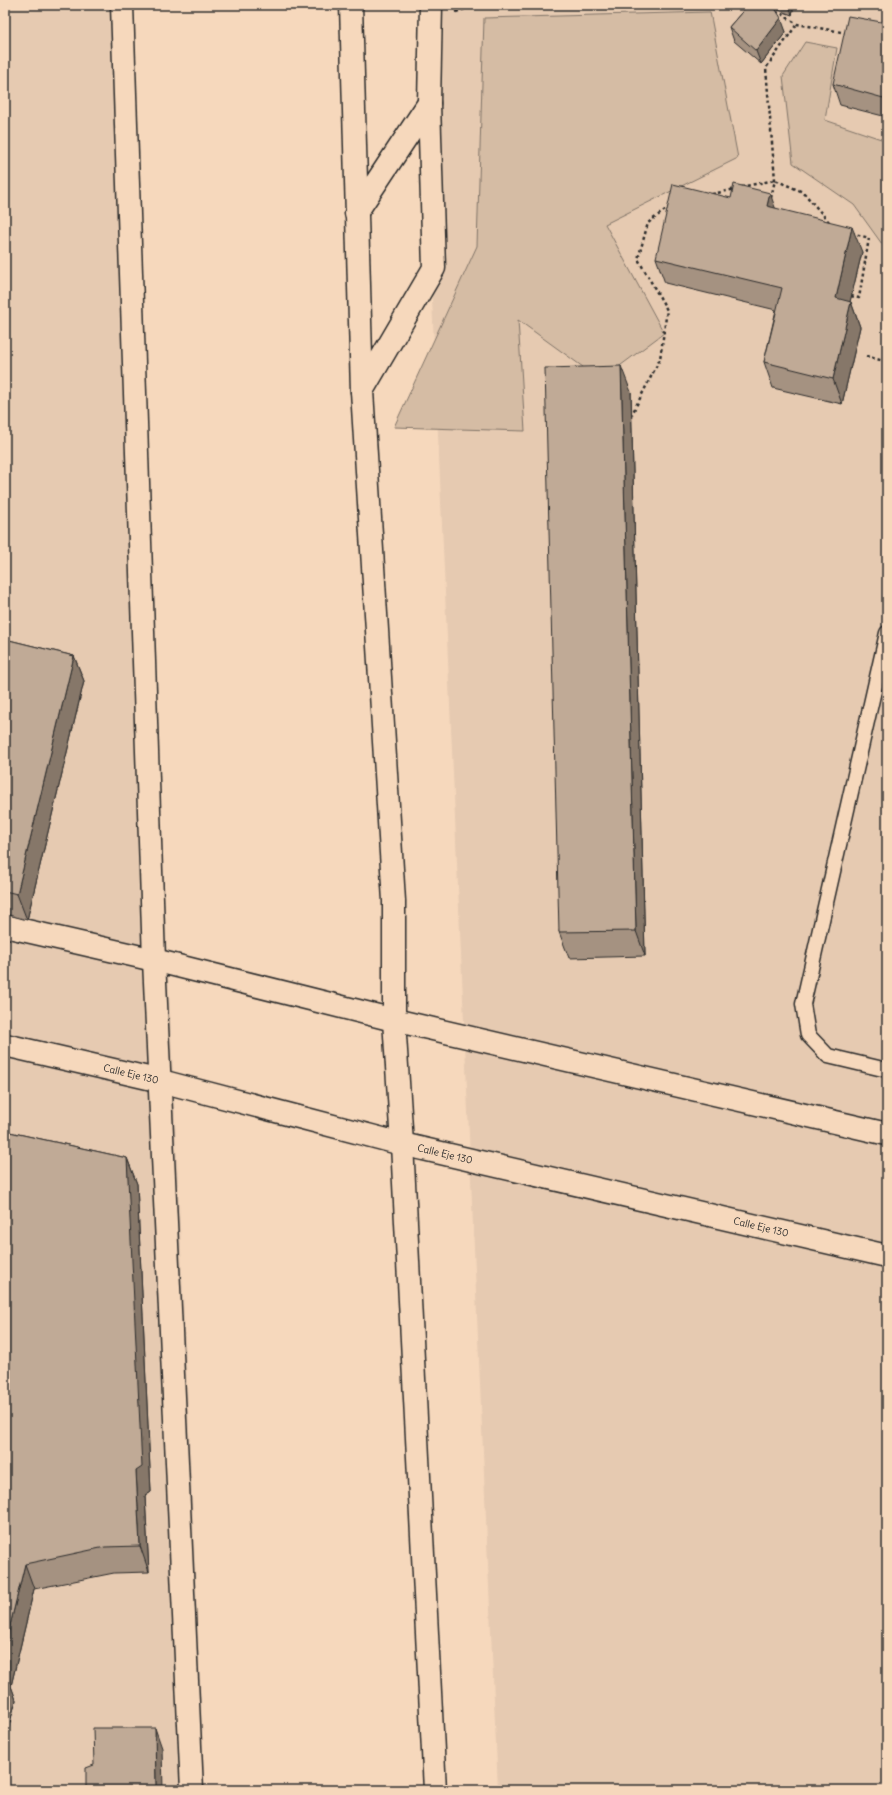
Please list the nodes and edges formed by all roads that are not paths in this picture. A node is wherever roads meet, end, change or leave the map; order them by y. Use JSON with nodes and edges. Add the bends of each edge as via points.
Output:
{"nodes":[{"id":1,"x":122,"y":5,"type":"edge"},
{"id":2,"x":351,"y":5,"type":"edge"},
{"id":3,"x":431,"y":5,"type":"edge"},
{"id":4,"x":429,"y":102,"type":"junction"},
{"id":5,"x":356,"y":213,"type":"junction"},
{"id":6,"x":362,"y":391,"type":"junction"},
{"id":7,"x":887,"y":633,"type":"edge"},
{"id":8,"x":5,"y":926,"type":"edge"},
{"id":9,"x":154,"y":960,"type":"junction"},
{"id":10,"x":394,"y":1020,"type":"junction"},
{"id":11,"x":5,"y":1046,"type":"edge"},
{"id":12,"x":887,"y":1070,"type":"edge"},
{"id":13,"x":161,"y":1081,"type":"junction"},
{"id":14,"x":887,"y":1134,"type":"edge"},
{"id":15,"x":402,"y":1144,"type":"junction"},
{"id":16,"x":887,"y":1256,"type":"edge"},
{"id":17,"x":192,"y":1790,"type":"edge"},
{"id":18,"x":435,"y":1790,"type":"edge"}],
"edges":[{"from":1,"to":9,"type":"street"},
{"from":2,"to":5,"type":"street"},
{"from":3,"to":4,"type":"street"},
{"from":4,"to":5,"type":"street"},
{"from":4,"to":6,"type":"street","via":[[434,268]]},
{"from":5,"to":6,"type":"street"},
{"from":6,"to":10,"type":"street","via":[[394,901]]},
{"from":7,"to":12,"type":"lane","via":[[803,1004],[808,1035],[828,1056]]},
{"from":8,"to":9,"type":"street"},
{"from":9,"to":10,"type":"street"},
{"from":9,"to":13,"type":"street"},
{"from":10,"to":14,"type":"street"},
{"from":10,"to":15,"type":"street"},
{"from":11,"to":13,"type":"street","name":"Calle Eje 130"},
{"from":13,"to":15,"type":"street","name":"Calle Eje 130"},
{"from":13,"to":17,"type":"street"},
{"from":15,"to":16,"type":"street","name":"Calle Eje 130"},
{"from":15,"to":18,"type":"street"}]}
